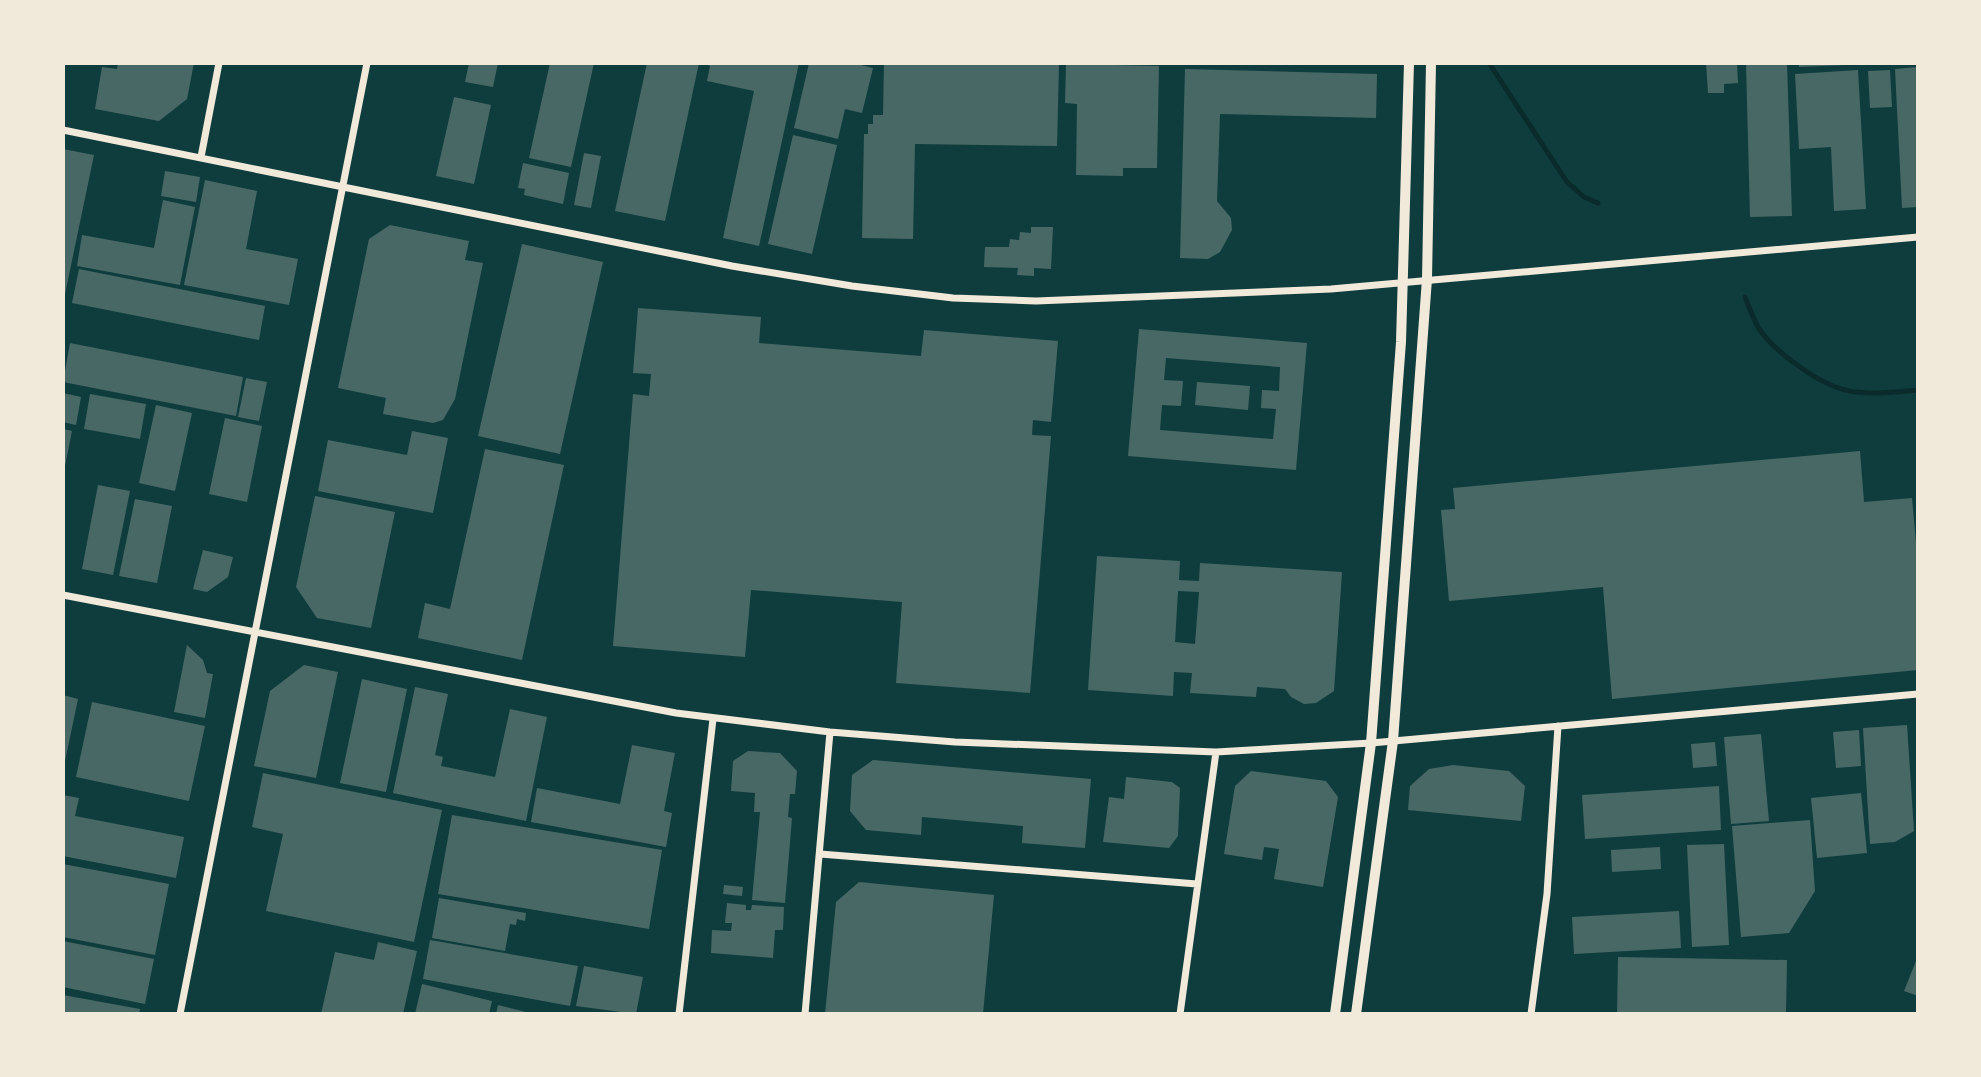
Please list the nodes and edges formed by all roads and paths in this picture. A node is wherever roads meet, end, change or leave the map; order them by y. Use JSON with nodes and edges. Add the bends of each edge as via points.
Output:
{"nodes":[{"id":1,"x":219,"y":63,"type":"edge"},
{"id":2,"x":367,"y":63,"type":"edge"},
{"id":3,"x":1409,"y":63,"type":"edge"},
{"id":4,"x":1431,"y":63,"type":"edge"},
{"id":5,"x":63,"y":130,"type":"edge"},
{"id":6,"x":201,"y":157,"type":"junction"},
{"id":7,"x":342,"y":187,"type":"junction"},
{"id":8,"x":1918,"y":237,"type":"edge"},
{"id":9,"x":1427,"y":279,"type":"junction"},
{"id":10,"x":1404,"y":281,"type":"junction"},
{"id":11,"x":63,"y":595,"type":"edge"},
{"id":12,"x":255,"y":631,"type":"junction"},
{"id":13,"x":1918,"y":694,"type":"edge"},
{"id":14,"x":713,"y":719,"type":"junction"},
{"id":15,"x":1558,"y":726,"type":"junction"},
{"id":16,"x":830,"y":732,"type":"junction"},
{"id":17,"x":1393,"y":741,"type":"junction"},
{"id":18,"x":1371,"y":743,"type":"junction"},
{"id":19,"x":1216,"y":752,"type":"junction"},
{"id":20,"x":820,"y":853,"type":"junction"},
{"id":21,"x":1197,"y":884,"type":"junction"},
{"id":22,"x":180,"y":1014,"type":"edge"},
{"id":23,"x":679,"y":1014,"type":"edge"},
{"id":24,"x":805,"y":1014,"type":"edge"},
{"id":25,"x":1180,"y":1014,"type":"edge"},
{"id":26,"x":1335,"y":1014,"type":"edge"},
{"id":27,"x":1356,"y":1014,"type":"edge"},
{"id":28,"x":1531,"y":1014,"type":"edge"}],
"edges":[{"from":1,"to":6,"type":"street"},
{"from":2,"to":7,"type":"street"},
{"from":3,"to":10,"type":"street"},
{"from":4,"to":9,"type":"street"},
{"from":5,"to":6,"type":"street"},
{"from":6,"to":7,"type":"street"},
{"from":7,"to":10,"type":"street","via":[[767,272],[953,298],[1174,297]]},
{"from":7,"to":12,"type":"street"},
{"from":8,"to":9,"type":"street"},
{"from":9,"to":10,"type":"street"},
{"from":9,"to":17,"type":"street"},
{"from":10,"to":18,"type":"street"},
{"from":11,"to":12,"type":"street"},
{"from":12,"to":14,"type":"street"},
{"from":12,"to":22,"type":"street"},
{"from":13,"to":15,"type":"street"},
{"from":14,"to":16,"type":"street"},
{"from":14,"to":23,"type":"street"},
{"from":15,"to":17,"type":"street"},
{"from":15,"to":28,"type":"street","via":[[1547,894]]},
{"from":16,"to":19,"type":"street","via":[[955,742]]},
{"from":16,"to":20,"type":"street"},
{"from":17,"to":18,"type":"street"},
{"from":17,"to":27,"type":"street"},
{"from":18,"to":19,"type":"street"},
{"from":18,"to":26,"type":"street"},
{"from":19,"to":21,"type":"street"},
{"from":20,"to":21,"type":"street"},
{"from":20,"to":24,"type":"street"},
{"from":21,"to":25,"type":"street"}]}
